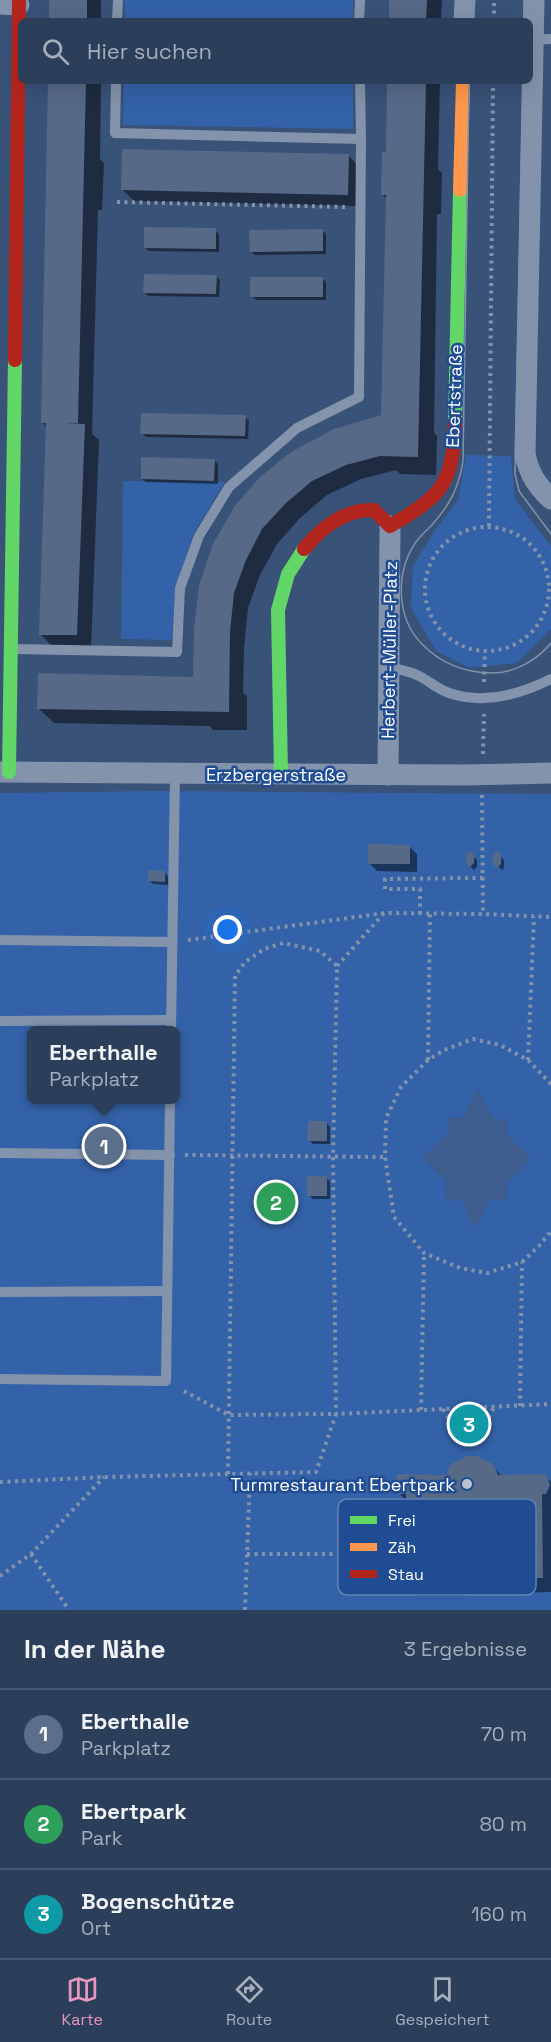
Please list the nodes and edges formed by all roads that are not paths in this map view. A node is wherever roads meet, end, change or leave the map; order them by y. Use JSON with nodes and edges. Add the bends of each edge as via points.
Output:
{"nodes":[{"id":1,"x":117,"y":0,"type":"edge"},
{"id":2,"x":360,"y":0,"type":"edge"},
{"id":3,"x":465,"y":0,"type":"edge"},
{"id":4,"x":534,"y":0,"type":"edge"},
{"id":5,"x":13,"y":3,"type":"edge"},
{"id":6,"x":117,"y":18,"type":"edge"},
{"id":7,"x":359,"y":18,"type":"edge"},
{"id":8,"x":464,"y":18,"type":"edge"},
{"id":9,"x":18,"y":22,"type":"edge"},
{"id":10,"x":18,"y":37,"type":"edge"},
{"id":11,"x":538,"y":39,"type":"edge"},
{"id":12,"x":9,"y":67,"type":"edge"},
{"id":13,"x":116,"y":84,"type":"edge"},
{"id":14,"x":360,"y":84,"type":"edge"},
{"id":15,"x":463,"y":84,"type":"edge"},
{"id":16,"x":361,"y":139,"type":"junction"},
{"id":17,"x":7,"y":471,"type":"edge"},
{"id":18,"x":551,"y":499,"type":"edge"},
{"id":19,"x":390,"y":526,"type":"junction"},
{"id":20,"x":12,"y":649,"type":"junction"},
{"id":21,"x":390,"y":667,"type":"junction"},
{"id":22,"x":551,"y":679,"type":"edge"},
{"id":23,"x":4,"y":772,"type":"edge"},
{"id":24,"x":551,"y":773,"type":"edge"},
{"id":25,"x":175,"y":774,"type":"junction"},
{"id":26,"x":280,"y":774,"type":"junction"},
{"id":27,"x":388,"y":774,"type":"junction"},
{"id":28,"x":0,"y":940,"type":"edge"},
{"id":29,"x":172,"y":942,"type":"junction"},
{"id":30,"x":0,"y":1021,"type":"edge"},
{"id":31,"x":171,"y":1025,"type":"edge"},
{"id":32,"x":170,"y":1104,"type":"edge"},
{"id":33,"x":0,"y":1153,"type":"edge"},
{"id":34,"x":170,"y":1155,"type":"junction"},
{"id":35,"x":167,"y":1291,"type":"junction"},
{"id":36,"x":0,"y":1292,"type":"edge"},
{"id":37,"x":0,"y":1379,"type":"edge"}],
"edges":[{"from":1,"to":6,"type":"lane"},
{"from":2,"to":7,"type":"lane"},
{"from":3,"to":8,"type":"street"},
{"from":4,"to":11,"type":"street"},
{"from":5,"to":9,"type":"street"},
{"from":10,"to":12,"type":"street"},
{"from":11,"to":18,"type":"street","via":[[525,454],[534,481]]},
{"from":12,"to":17,"type":"street"},
{"from":13,"to":16,"type":"lane","via":[[115,134]]},
{"from":14,"to":16,"type":"lane"},
{"from":15,"to":19,"type":"street","name":"Ebertstraße","via":[[451,468],[438,491],[423,506]]},
{"from":16,"to":20,"type":"lane","via":[[359,397],[297,428],[229,486],[200,536],[180,588],[177,651]]},
{"from":17,"to":20,"type":"street"},
{"from":19,"to":21,"type":"street","name":"Herbert-Müller-Platz"},
{"from":19,"to":26,"type":"street","via":[[374,510],[358,510],[327,527],[291,567],[278,610]]},
{"from":20,"to":23,"type":"street"},
{"from":21,"to":22,"type":"lane","via":[[411,672],[448,692],[484,699],[511,696]]},
{"from":21,"to":27,"type":"street","name":"Herbert-Müller-Platz"},
{"from":23,"to":25,"type":"street","name":"Erzbergerstraße"},
{"from":24,"to":27,"type":"street","name":"Erzbergerstraße"},
{"from":25,"to":26,"type":"street","name":"Erzbergerstraße"},
{"from":25,"to":29,"type":"lane"},
{"from":26,"to":27,"type":"street","name":"Erzbergerstraße"},
{"from":28,"to":29,"type":"lane"},
{"from":29,"to":31,"type":"lane"},
{"from":30,"to":31,"type":"lane"},
{"from":32,"to":34,"type":"lane"},
{"from":33,"to":34,"type":"lane"},
{"from":34,"to":35,"type":"lane"},
{"from":35,"to":36,"type":"lane"},
{"from":35,"to":37,"type":"lane","via":[[166,1381]]}]}
